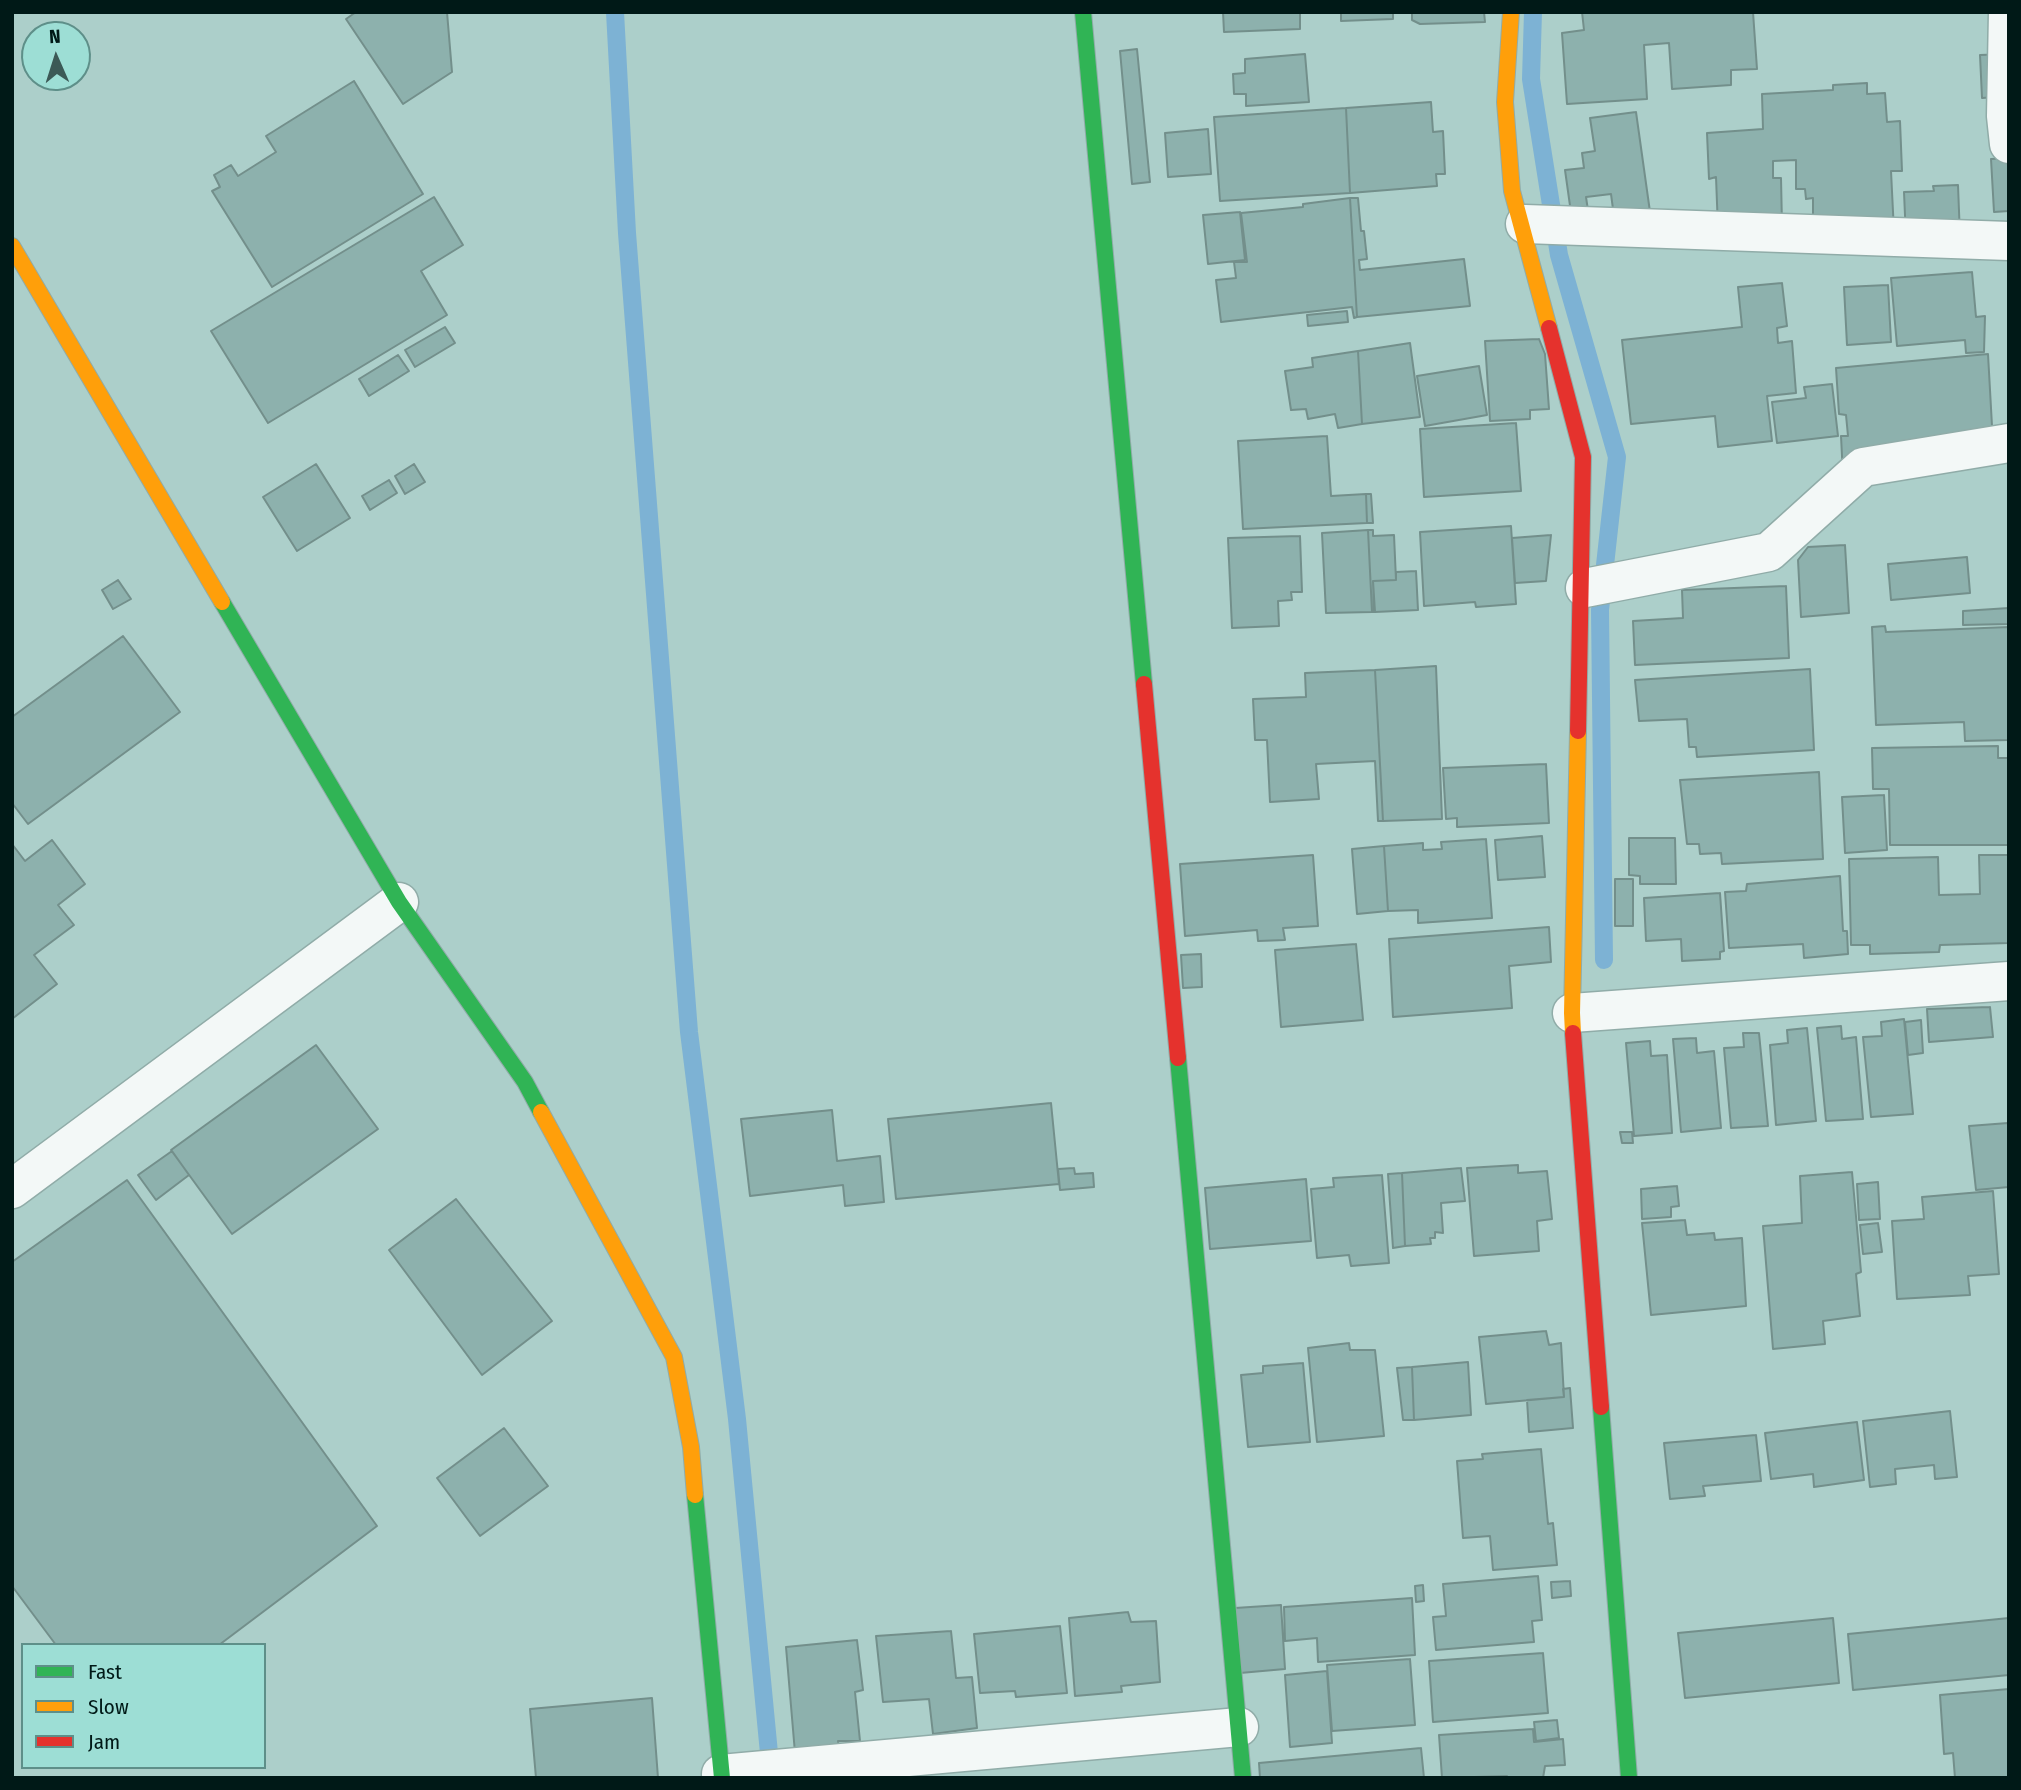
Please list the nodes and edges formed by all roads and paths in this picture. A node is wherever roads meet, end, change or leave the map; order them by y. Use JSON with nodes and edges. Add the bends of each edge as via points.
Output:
{"nodes":[{"id":1,"x":1083,"y":12,"type":"edge"},
{"id":2,"x":1511,"y":12,"type":"edge"},
{"id":3,"x":2008,"y":12,"type":"edge"},
{"id":4,"x":2009,"y":144,"type":"edge"},
{"id":5,"x":1522,"y":223,"type":"junction"},
{"id":6,"x":2009,"y":241,"type":"edge"},
{"id":7,"x":12,"y":246,"type":"edge"},
{"id":8,"x":2009,"y":443,"type":"edge"},
{"id":9,"x":1583,"y":588,"type":"junction"},
{"id":10,"x":399,"y":902,"type":"junction"},
{"id":11,"x":2009,"y":981,"type":"edge"},
{"id":12,"x":1572,"y":1013,"type":"junction"},
{"id":13,"x":12,"y":1189,"type":"edge"},
{"id":14,"x":1239,"y":1727,"type":"junction"},
{"id":15,"x":725,"y":1775,"type":"edge"},
{"id":16,"x":1243,"y":1778,"type":"edge"},
{"id":17,"x":1629,"y":1778,"type":"edge"}],
"edges":[{"from":1,"to":14,"type":"street"},
{"from":2,"to":5,"type":"street","via":[[1505,102],[1512,191]]},
{"from":3,"to":4,"type":"street"},
{"from":5,"to":6,"type":"street"},
{"from":5,"to":9,"type":"street","via":[[1583,457]]},
{"from":7,"to":10,"type":"street"},
{"from":8,"to":9,"type":"street","via":[[1863,467],[1769,552]]},
{"from":9,"to":12,"type":"street"},
{"from":10,"to":13,"type":"street"},
{"from":10,"to":15,"type":"street","via":[[525,1082],[674,1357],[691,1447]]},
{"from":11,"to":12,"type":"street"},
{"from":12,"to":17,"type":"street"},
{"from":14,"to":15,"type":"street"},
{"from":14,"to":16,"type":"street"}]}
